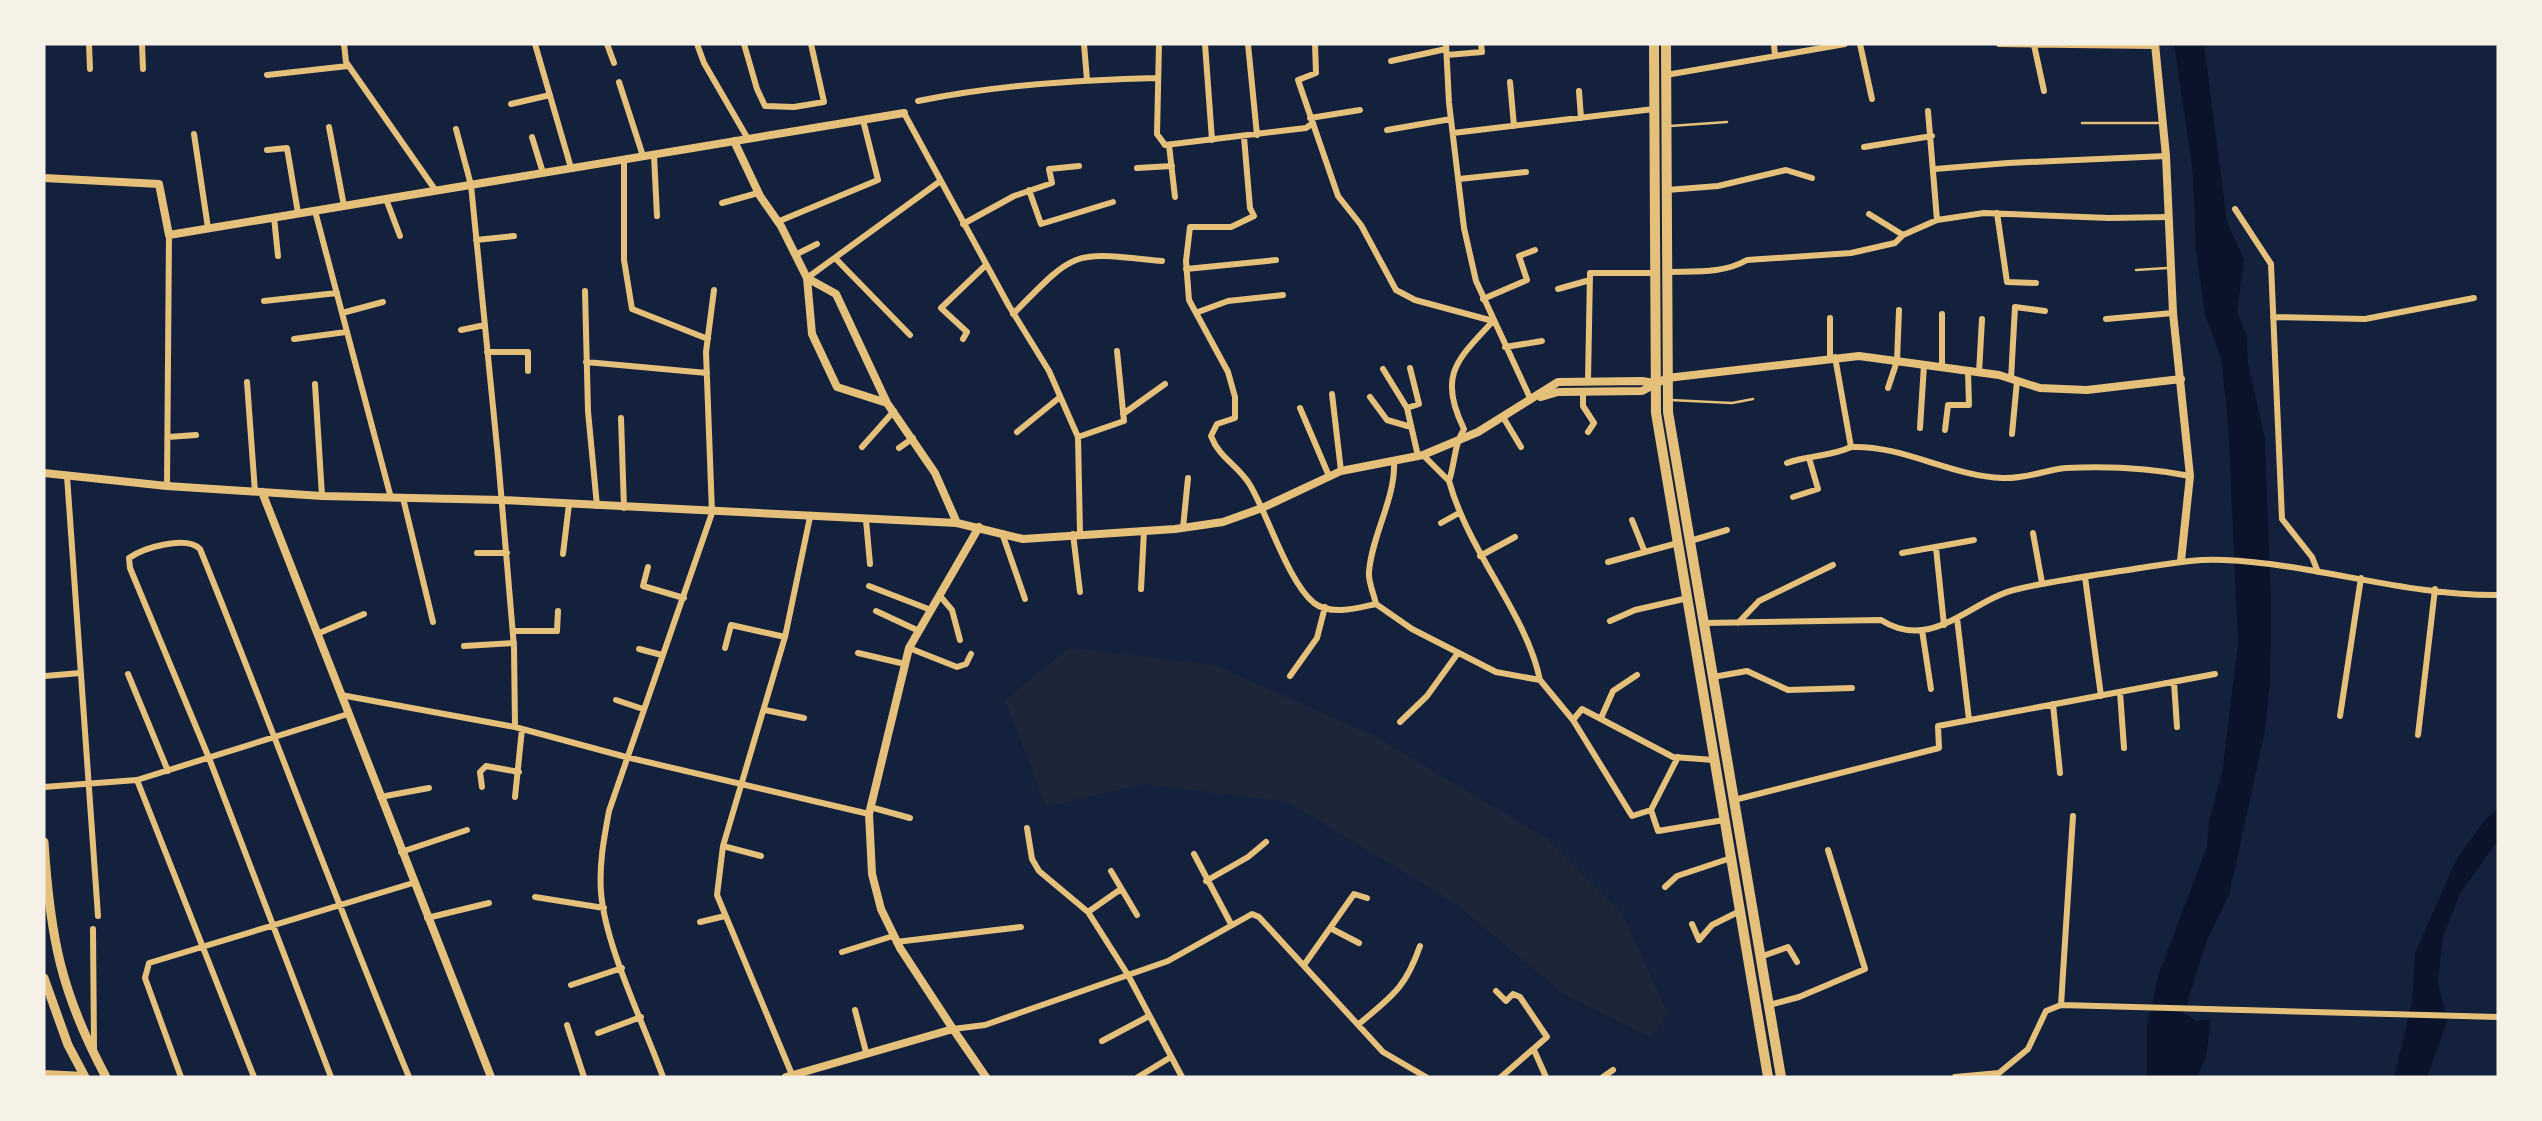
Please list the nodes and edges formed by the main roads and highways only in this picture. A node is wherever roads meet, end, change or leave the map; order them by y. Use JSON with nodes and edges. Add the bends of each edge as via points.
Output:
{"nodes":[{"id":1,"x":1654,"y":44,"type":"edge"},
{"id":2,"x":1666,"y":44,"type":"edge"},
{"id":3,"x":1734,"y":800,"type":"junction"},
{"id":4,"x":1721,"y":802,"type":"junction"},
{"id":5,"x":44,"y":842,"type":"edge"},
{"id":6,"x":44,"y":978,"type":"edge"},
{"id":7,"x":85,"y":1076,"type":"edge"},
{"id":8,"x":106,"y":1077,"type":"edge"},
{"id":9,"x":1768,"y":1077,"type":"edge"},
{"id":10,"x":1781,"y":1077,"type":"edge"}],
"edges":[{"from":1,"to":4,"type":"main road","via":[[1656,413]]},
{"from":2,"to":3,"type":"main road","via":[[1667,400]]},
{"from":3,"to":4,"type":"main road"},
{"from":3,"to":10,"type":"main road"},
{"from":4,"to":9,"type":"main road"},
{"from":5,"to":8,"type":"main road","via":[[54,948],[66,989]]},
{"from":6,"to":7,"type":"main road","via":[[68,1045]]}]}
